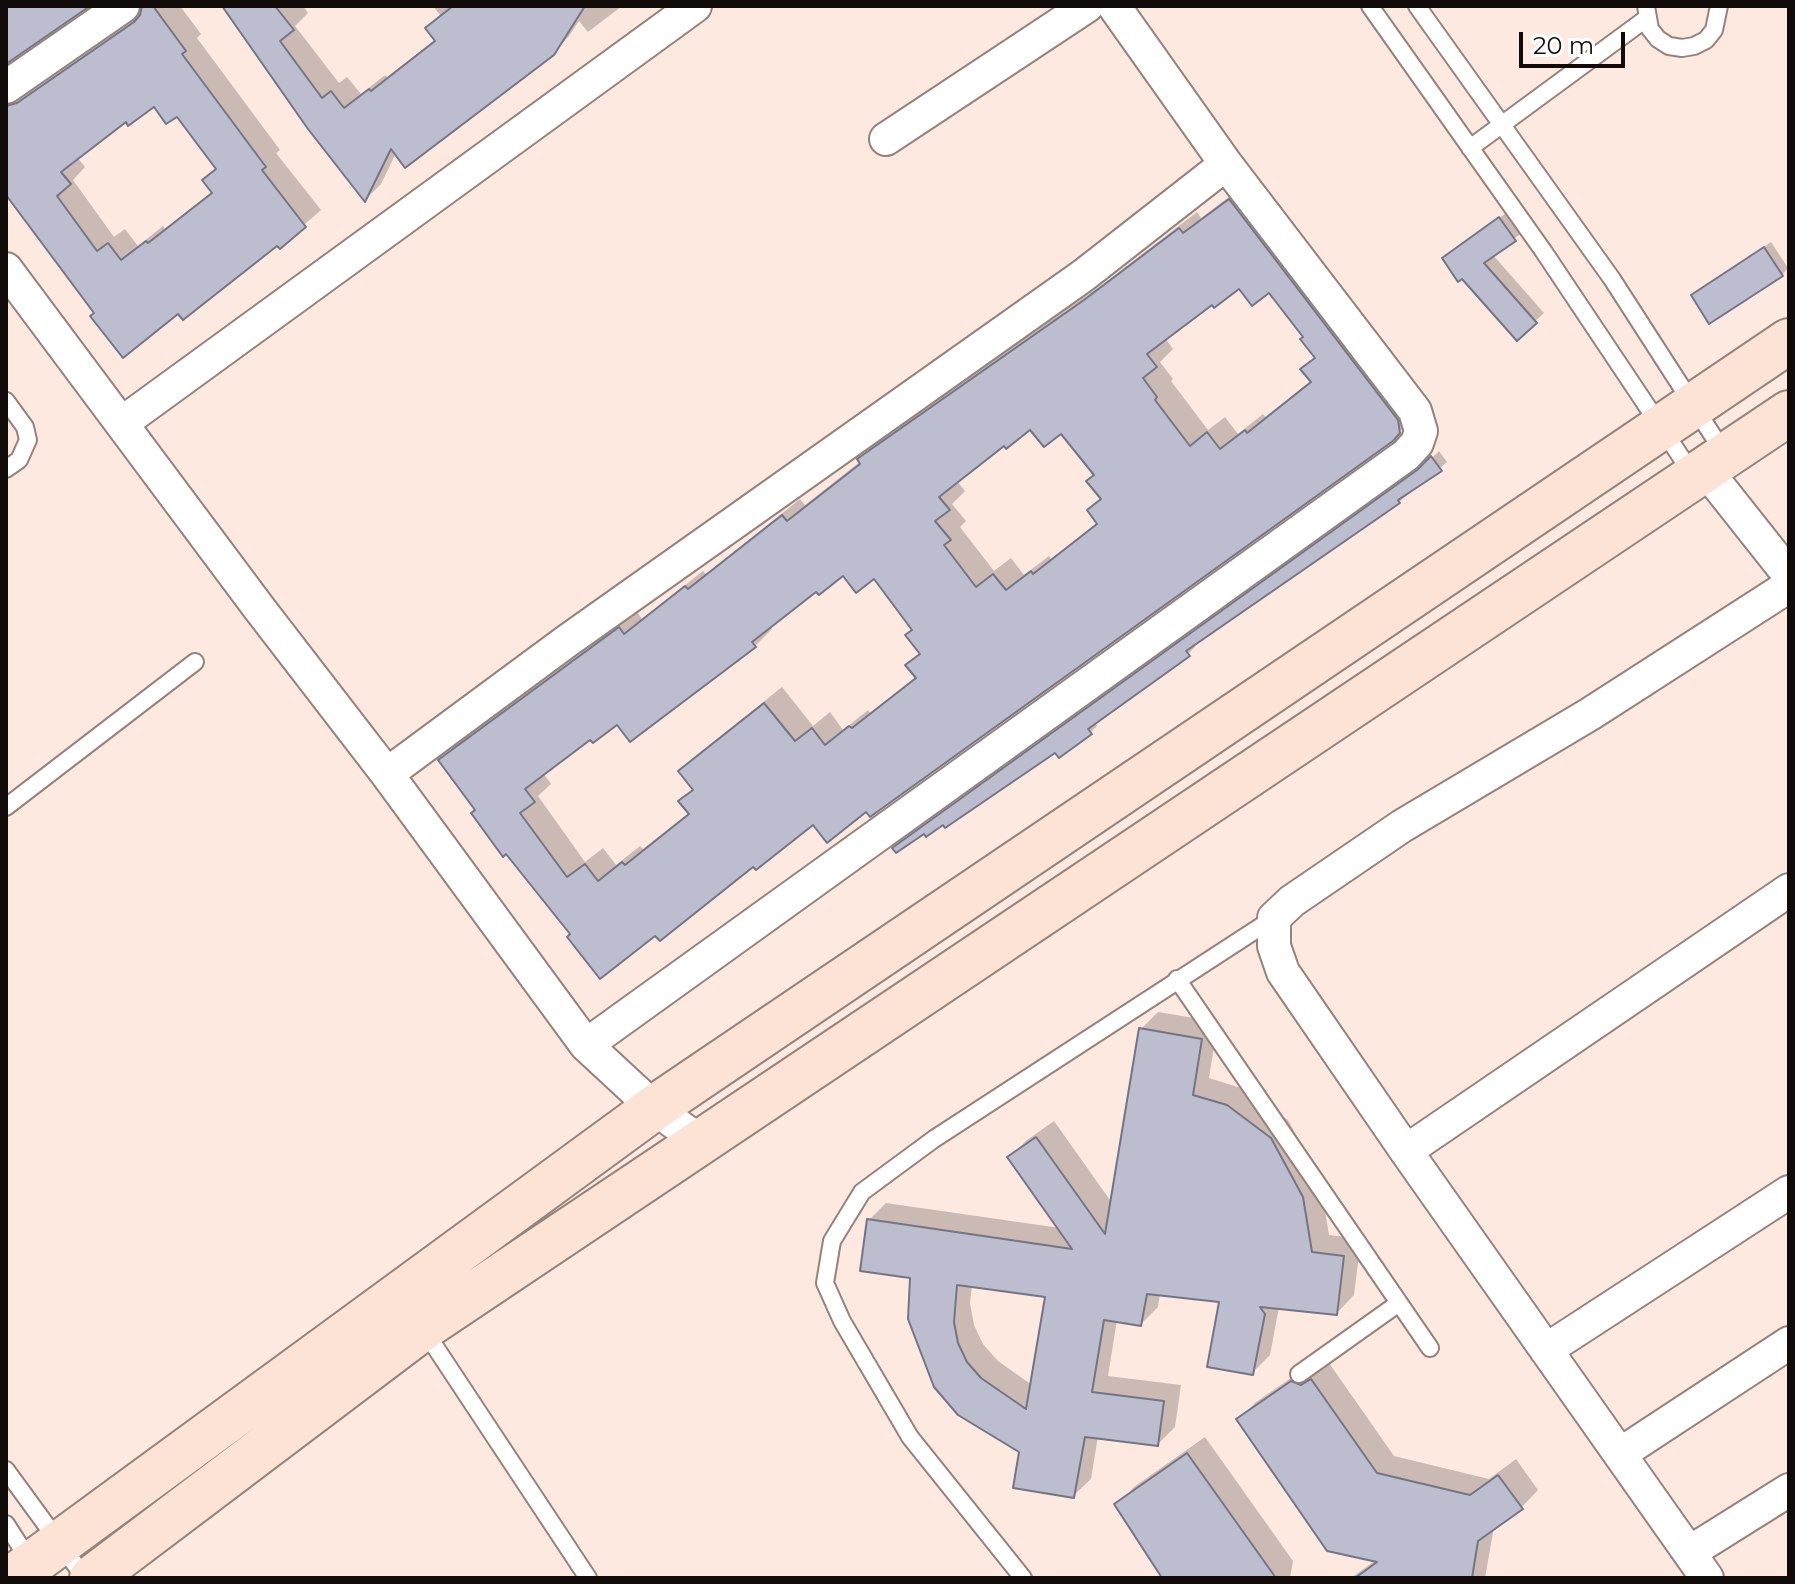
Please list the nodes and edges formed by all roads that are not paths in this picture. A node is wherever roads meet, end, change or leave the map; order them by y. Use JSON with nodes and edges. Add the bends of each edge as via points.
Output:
{"nodes":[{"id":1,"x":123,"y":6,"type":"edge"},
{"id":2,"x":695,"y":6,"type":"edge"},
{"id":3,"x":1087,"y":6,"type":"edge"},
{"id":4,"x":1114,"y":6,"type":"edge"},
{"id":5,"x":1370,"y":6,"type":"edge"},
{"id":6,"x":1417,"y":6,"type":"edge"},
{"id":7,"x":1719,"y":6,"type":"edge"},
{"id":8,"x":1646,"y":12,"type":"edge"},
{"id":9,"x":6,"y":87,"type":"edge"},
{"id":10,"x":1501,"y":124,"type":"junction"},
{"id":11,"x":886,"y":139,"type":"dead end"},
{"id":12,"x":1470,"y":148,"type":"junction"},
{"id":13,"x":1226,"y":164,"type":"junction"},
{"id":14,"x":6,"y":269,"type":"edge"},
{"id":15,"x":1789,"y":341,"type":"edge"},
{"id":16,"x":6,"y":401,"type":"edge"},
{"id":17,"x":1789,"y":413,"type":"edge"},
{"id":18,"x":1677,"y":416,"type":"junction"},
{"id":19,"x":122,"y":423,"type":"junction"},
{"id":20,"x":1708,"y":467,"type":"junction"},
{"id":21,"x":6,"y":469,"type":"edge"},
{"id":22,"x":1789,"y":575,"type":"edge"},
{"id":23,"x":1789,"y":586,"type":"edge"},
{"id":24,"x":195,"y":662,"type":"dead end"},
{"id":25,"x":387,"y":774,"type":"junction"},
{"id":26,"x":6,"y":807,"type":"edge"},
{"id":27,"x":1789,"y":890,"type":"edge"},
{"id":28,"x":1274,"y":918,"type":"junction"},
{"id":29,"x":1177,"y":979,"type":"junction"},
{"id":30,"x":586,"y":1045,"type":"junction"},
{"id":31,"x":654,"y":1108,"type":"junction"},
{"id":32,"x":701,"y":1142,"type":"junction"},
{"id":33,"x":1406,"y":1151,"type":"junction"},
{"id":34,"x":1789,"y":1192,"type":"edge"},
{"id":35,"x":1399,"y":1303,"type":"junction"},
{"id":36,"x":423,"y":1328,"type":"junction"},
{"id":37,"x":1789,"y":1343,"type":"edge"},
{"id":38,"x":1430,"y":1348,"type":"dead end"},
{"id":39,"x":1546,"y":1350,"type":"junction"},
{"id":40,"x":1299,"y":1374,"type":"dead end"},
{"id":41,"x":1620,"y":1454,"type":"junction"},
{"id":42,"x":6,"y":1470,"type":"edge"},
{"id":43,"x":1789,"y":1490,"type":"edge"},
{"id":44,"x":6,"y":1524,"type":"edge"},
{"id":45,"x":1699,"y":1565,"type":"edge"},
{"id":46,"x":36,"y":1566,"type":"edge"},
{"id":47,"x":85,"y":1578,"type":"edge"},
{"id":48,"x":92,"y":1578,"type":"edge"},
{"id":49,"x":588,"y":1578,"type":"edge"},
{"id":50,"x":1023,"y":1578,"type":"edge"}],
"edges":[{"from":1,"to":9,"type":"street"},
{"from":2,"to":19,"type":"street"},
{"from":3,"to":11,"type":"street"},
{"from":4,"to":13,"type":"street"},
{"from":5,"to":12,"type":"lane"},
{"from":6,"to":10,"type":"lane"},
{"from":7,"to":8,"type":"lane","via":[[1714,30],[1694,46],[1682,48],[1658,39]]},
{"from":8,"to":10,"type":"lane"},
{"from":10,"to":12,"type":"lane"},
{"from":10,"to":18,"type":"lane","via":[[1612,279]]},
{"from":12,"to":18,"type":"lane","via":[[1544,252]]},
{"from":13,"to":25,"type":"street","via":[[1084,275]]},
{"from":13,"to":30,"type":"street","via":[[1415,411],[1421,431],[1417,443]]},
{"from":14,"to":19,"type":"street"},
{"from":15,"to":18,"type":"street"},
{"from":16,"to":21,"type":"lane","via":[[28,440],[19,460]]},
{"from":17,"to":20,"type":"street"},
{"from":18,"to":20,"type":"lane"},
{"from":18,"to":20,"type":"lane"},
{"from":18,"to":31,"type":"street"},
{"from":19,"to":25,"type":"street"},
{"from":20,"to":22,"type":"street"},
{"from":20,"to":32,"type":"street"},
{"from":23,"to":28,"type":"street","via":[[1402,826]]},
{"from":24,"to":26,"type":"lane"},
{"from":25,"to":30,"type":"street"},
{"from":27,"to":33,"type":"street"},
{"from":28,"to":29,"type":"lane"},
{"from":28,"to":33,"type":"street","via":[[1274,946],[1283,972]]},
{"from":29,"to":35,"type":"lane"},
{"from":29,"to":50,"type":"lane","via":[[862,1192],[832,1241],[825,1283],[842,1321],[910,1437]]},
{"from":30,"to":31,"type":"street"},
{"from":31,"to":32,"type":"street"},
{"from":31,"to":46,"type":"street"},
{"from":32,"to":36,"type":"street"},
{"from":33,"to":39,"type":"street"},
{"from":34,"to":39,"type":"street"},
{"from":35,"to":38,"type":"lane"},
{"from":35,"to":40,"type":"lane"},
{"from":36,"to":48,"type":"street"},
{"from":36,"to":49,"type":"lane"},
{"from":37,"to":41,"type":"street"},
{"from":39,"to":41,"type":"street"},
{"from":41,"to":45,"type":"street"},
{"from":42,"to":46,"type":"lane"},
{"from":43,"to":45,"type":"street"},
{"from":44,"to":46,"type":"lane"},
{"from":46,"to":47,"type":"lane"}]}
